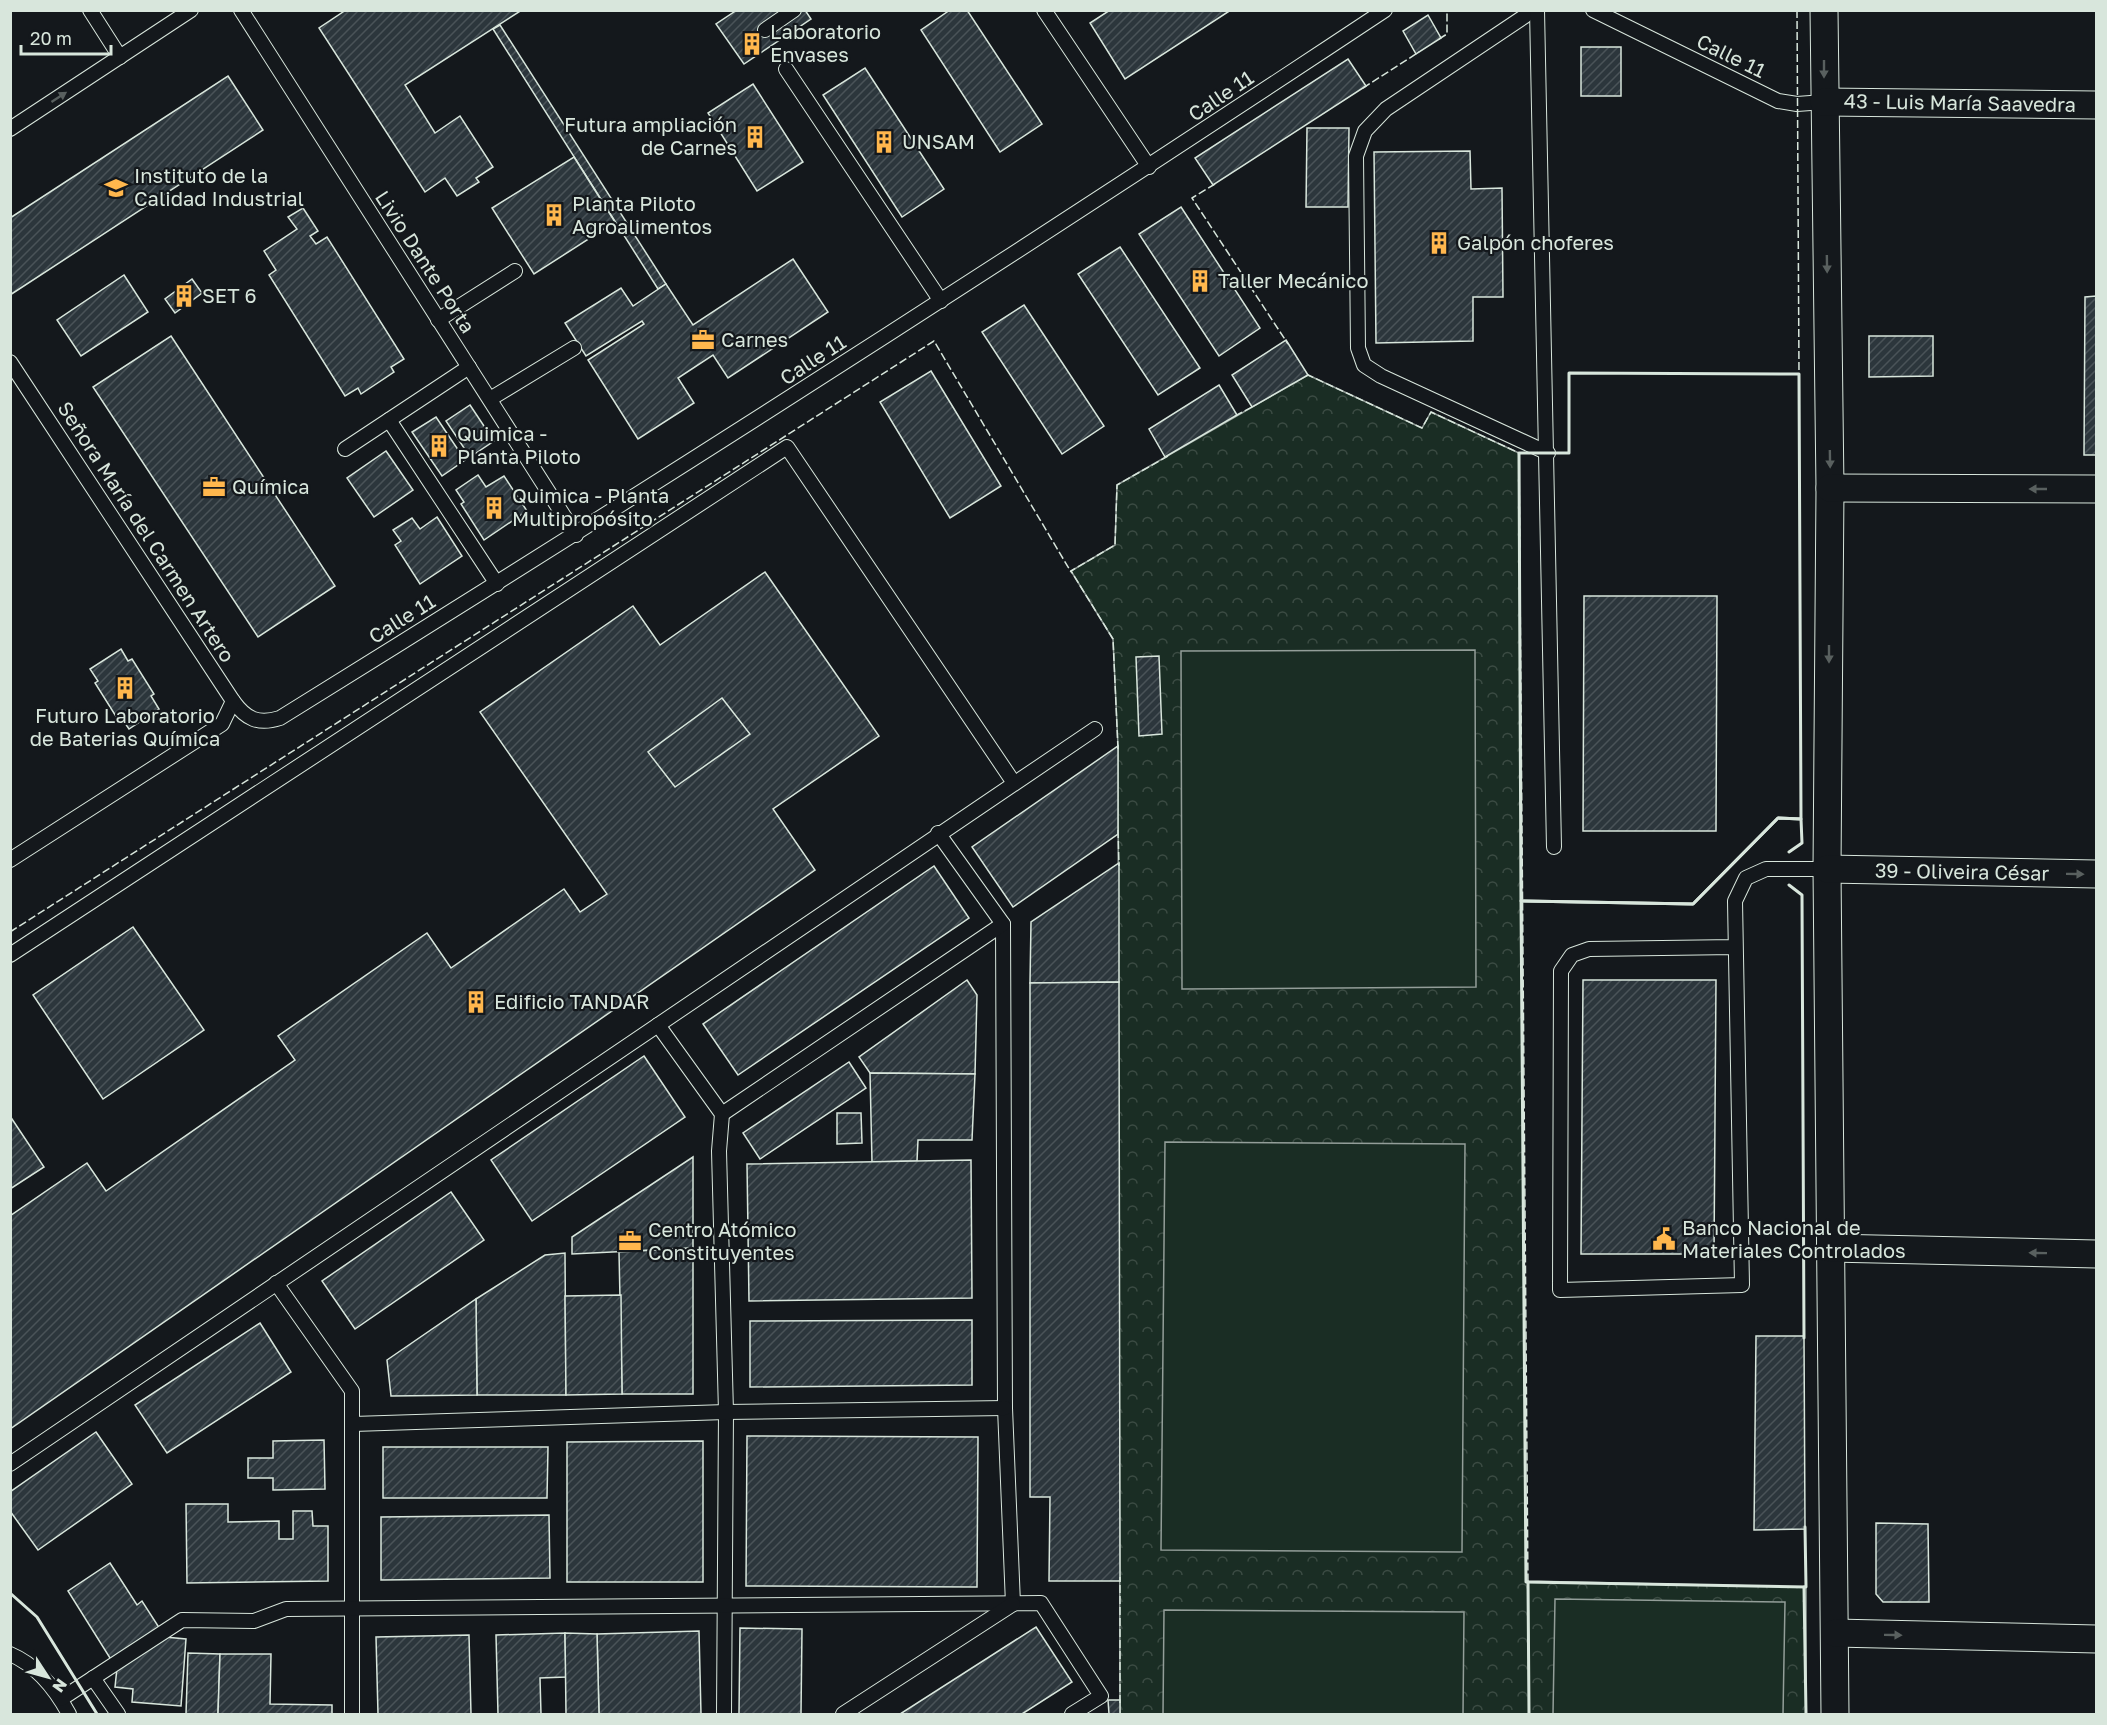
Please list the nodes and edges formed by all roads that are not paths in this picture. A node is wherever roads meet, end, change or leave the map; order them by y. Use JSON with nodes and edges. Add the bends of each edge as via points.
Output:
{"nodes":[{"id":1,"x":90,"y":10,"type":"edge"},
{"id":2,"x":191,"y":10,"type":"edge"},
{"id":3,"x":241,"y":10,"type":"edge"},
{"id":4,"x":794,"y":10,"type":"edge"},
{"id":5,"x":1044,"y":10,"type":"edge"},
{"id":6,"x":1385,"y":10,"type":"edge"},
{"id":7,"x":1527,"y":10,"type":"edge"},
{"id":8,"x":1537,"y":10,"type":"edge"},
{"id":9,"x":1593,"y":10,"type":"edge"},
{"id":10,"x":1824,"y":10,"type":"edge"},
{"id":11,"x":765,"y":30,"type":"dead end"},
{"id":12,"x":120,"y":57,"type":"junction"},
{"id":13,"x":786,"y":69,"type":"dead end"},
{"id":14,"x":1824,"y":102,"type":"junction"},
{"id":15,"x":2097,"y":105,"type":"edge"},
{"id":16,"x":10,"y":129,"type":"edge"},
{"id":17,"x":1149,"y":166,"type":"junction"},
{"id":18,"x":515,"y":271,"type":"dead end"},
{"id":19,"x":941,"y":301,"type":"junction"},
{"id":20,"x":438,"y":320,"type":"junction"},
{"id":21,"x":574,"y":348,"type":"dead end"},
{"id":22,"x":10,"y":362,"type":"edge"},
{"id":23,"x":469,"y":367,"type":"junction"},
{"id":24,"x":490,"y":399,"type":"junction"},
{"id":25,"x":389,"y":420,"type":"junction"},
{"id":26,"x":345,"y":449,"type":"dead end"},
{"id":27,"x":1548,"y":453,"type":"junction"},
{"id":28,"x":1830,"y":488,"type":"junction"},
{"id":29,"x":2097,"y":489,"type":"edge"},
{"id":30,"x":576,"y":535,"type":"junction"},
{"id":31,"x":497,"y":584,"type":"junction"},
{"id":32,"x":233,"y":701,"type":"junction"},
{"id":33,"x":253,"y":720,"type":"joint"},
{"id":34,"x":1095,"y":729,"type":"dead end"},
{"id":35,"x":1014,"y":783,"type":"junction"},
{"id":36,"x":938,"y":833,"type":"junction"},
{"id":37,"x":1554,"y":847,"type":"dead end"},
{"id":38,"x":10,"y":860,"type":"edge"},
{"id":39,"x":1827,"y":869,"type":"junction"},
{"id":40,"x":2097,"y":874,"type":"edge"},
{"id":41,"x":1003,"y":924,"type":"junction"},
{"id":42,"x":1736,"y":947,"type":"junction"},
{"id":43,"x":10,"y":955,"type":"edge"},
{"id":44,"x":658,"y":1025,"type":"junction"},
{"id":45,"x":722,"y":1114,"type":"junction"},
{"id":46,"x":1830,"y":1248,"type":"junction"},
{"id":47,"x":2097,"y":1254,"type":"edge"},
{"id":48,"x":276,"y":1283,"type":"junction"},
{"id":49,"x":1005,"y":1408,"type":"junction"},
{"id":50,"x":726,"y":1412,"type":"junction"},
{"id":51,"x":353,"y":1424,"type":"junction"},
{"id":52,"x":10,"y":1464,"type":"edge"},
{"id":53,"x":1013,"y":1604,"type":"junction"},
{"id":54,"x":727,"y":1607,"type":"junction"},
{"id":55,"x":352,"y":1608,"type":"junction"},
{"id":56,"x":1835,"y":1633,"type":"junction"},
{"id":57,"x":2097,"y":1639,"type":"edge"},
{"id":58,"x":10,"y":1654,"type":"edge"},
{"id":59,"x":93,"y":1678,"type":"junction"},
{"id":60,"x":61,"y":1699,"type":"junction"},
{"id":61,"x":69,"y":1714,"type":"edge"},
{"id":62,"x":118,"y":1714,"type":"edge"},
{"id":63,"x":352,"y":1714,"type":"edge"},
{"id":64,"x":724,"y":1714,"type":"edge"},
{"id":65,"x":843,"y":1714,"type":"edge"},
{"id":66,"x":1072,"y":1714,"type":"edge"},
{"id":67,"x":1835,"y":1714,"type":"edge"}],
"edges":[{"from":1,"to":12,"type":"lane"},
{"from":2,"to":12,"type":"lane"},
{"from":3,"to":20,"type":"lane","name":"Livio Dante Porta"},
{"from":4,"to":11,"type":"lane"},
{"from":5,"to":17,"type":"lane"},
{"from":6,"to":17,"type":"lane","name":"Calle 11"},
{"from":7,"to":27,"type":"lane","via":[[1525,16],[1386,109],[1365,131],[1356,156],[1358,348],[1364,365],[1381,376]]},
{"from":8,"to":27,"type":"lane"},
{"from":9,"to":14,"type":"lane","name":"Calle 11","via":[[1778,101]]},
{"from":10,"to":14,"type":"street","one_way":true},
{"from":16,"to":12,"type":"lane","one_way":true},
{"from":13,"to":19,"type":"lane"},
{"from":14,"to":15,"type":"street","name":"43 - Luis María Saavedra"},
{"from":14,"to":28,"type":"street","one_way":true},
{"from":17,"to":19,"type":"lane","name":"Calle 11"},
{"from":18,"to":20,"type":"lane"},
{"from":19,"to":30,"type":"lane","name":"Calle 11"},
{"from":20,"to":23,"type":"lane","name":"Livio Dante Porta"},
{"from":21,"to":24,"type":"lane"},
{"from":22,"to":32,"type":"lane","name":"Señora María del Carmen Artero"},
{"from":23,"to":24,"type":"lane","name":"Livio Dante Porta"},
{"from":23,"to":25,"type":"lane"},
{"from":24,"to":30,"type":"lane","name":"Livio Dante Porta"},
{"from":25,"to":26,"type":"lane"},
{"from":25,"to":31,"type":"lane"},
{"from":27,"to":37,"type":"lane"},
{"from":29,"to":28,"type":"street","one_way":true},
{"from":28,"to":39,"type":"street","one_way":true},
{"from":30,"to":31,"type":"lane","name":"Calle 11"},
{"from":31,"to":33,"type":"lane","name":"Calle 11","via":[[279,718]]},
{"from":32,"to":33,"type":"lane","name":"Señora María del Carmen Artero"},
{"from":32,"to":38,"type":"lane","via":[[222,724]]},
{"from":34,"to":35,"type":"lane"},
{"from":35,"to":36,"type":"lane"},
{"from":35,"to":43,"type":"lane","via":[[787,447]]},
{"from":36,"to":41,"type":"lane"},
{"from":36,"to":44,"type":"lane"},
{"from":39,"to":40,"type":"street","name":"39 - Oliveira César","one_way":true},
{"from":39,"to":42,"type":"lane","via":[[1766,869],[1746,878],[1735,901]]},
{"from":39,"to":46,"type":"street"},
{"from":41,"to":45,"type":"lane"},
{"from":41,"to":49,"type":"lane"},
{"from":42,"to":42,"type":"lane","via":[[1742,1285],[1560,1290],[1561,971],[1572,955],[1588,949]]},
{"from":44,"to":45,"type":"lane"},
{"from":44,"to":48,"type":"lane"},
{"from":45,"to":50,"type":"lane","via":[[719,1151]]},
{"from":47,"to":46,"type":"street","one_way":true},
{"from":46,"to":56,"type":"street"},
{"from":48,"to":51,"type":"lane","via":[[352,1391]]},
{"from":48,"to":52,"type":"lane"},
{"from":49,"to":50,"type":"lane"},
{"from":49,"to":53,"type":"lane"},
{"from":50,"to":51,"type":"lane"},
{"from":50,"to":54,"type":"lane"},
{"from":51,"to":55,"type":"lane"},
{"from":53,"to":54,"type":"lane"},
{"from":53,"to":65,"type":"lane"},
{"from":53,"to":66,"type":"lane","via":[[1041,1603],[1101,1696]]},
{"from":54,"to":55,"type":"lane"},
{"from":54,"to":64,"type":"lane"},
{"from":55,"to":59,"type":"lane","via":[[286,1609],[254,1621],[182,1620]]},
{"from":55,"to":63,"type":"lane"},
{"from":56,"to":57,"type":"street","one_way":true},
{"from":56,"to":67,"type":"street"},
{"from":58,"to":60,"type":"lane","via":[[41,1675]]},
{"from":59,"to":60,"type":"lane"},
{"from":59,"to":62,"type":"lane"},
{"from":60,"to":61,"type":"lane"}]}
